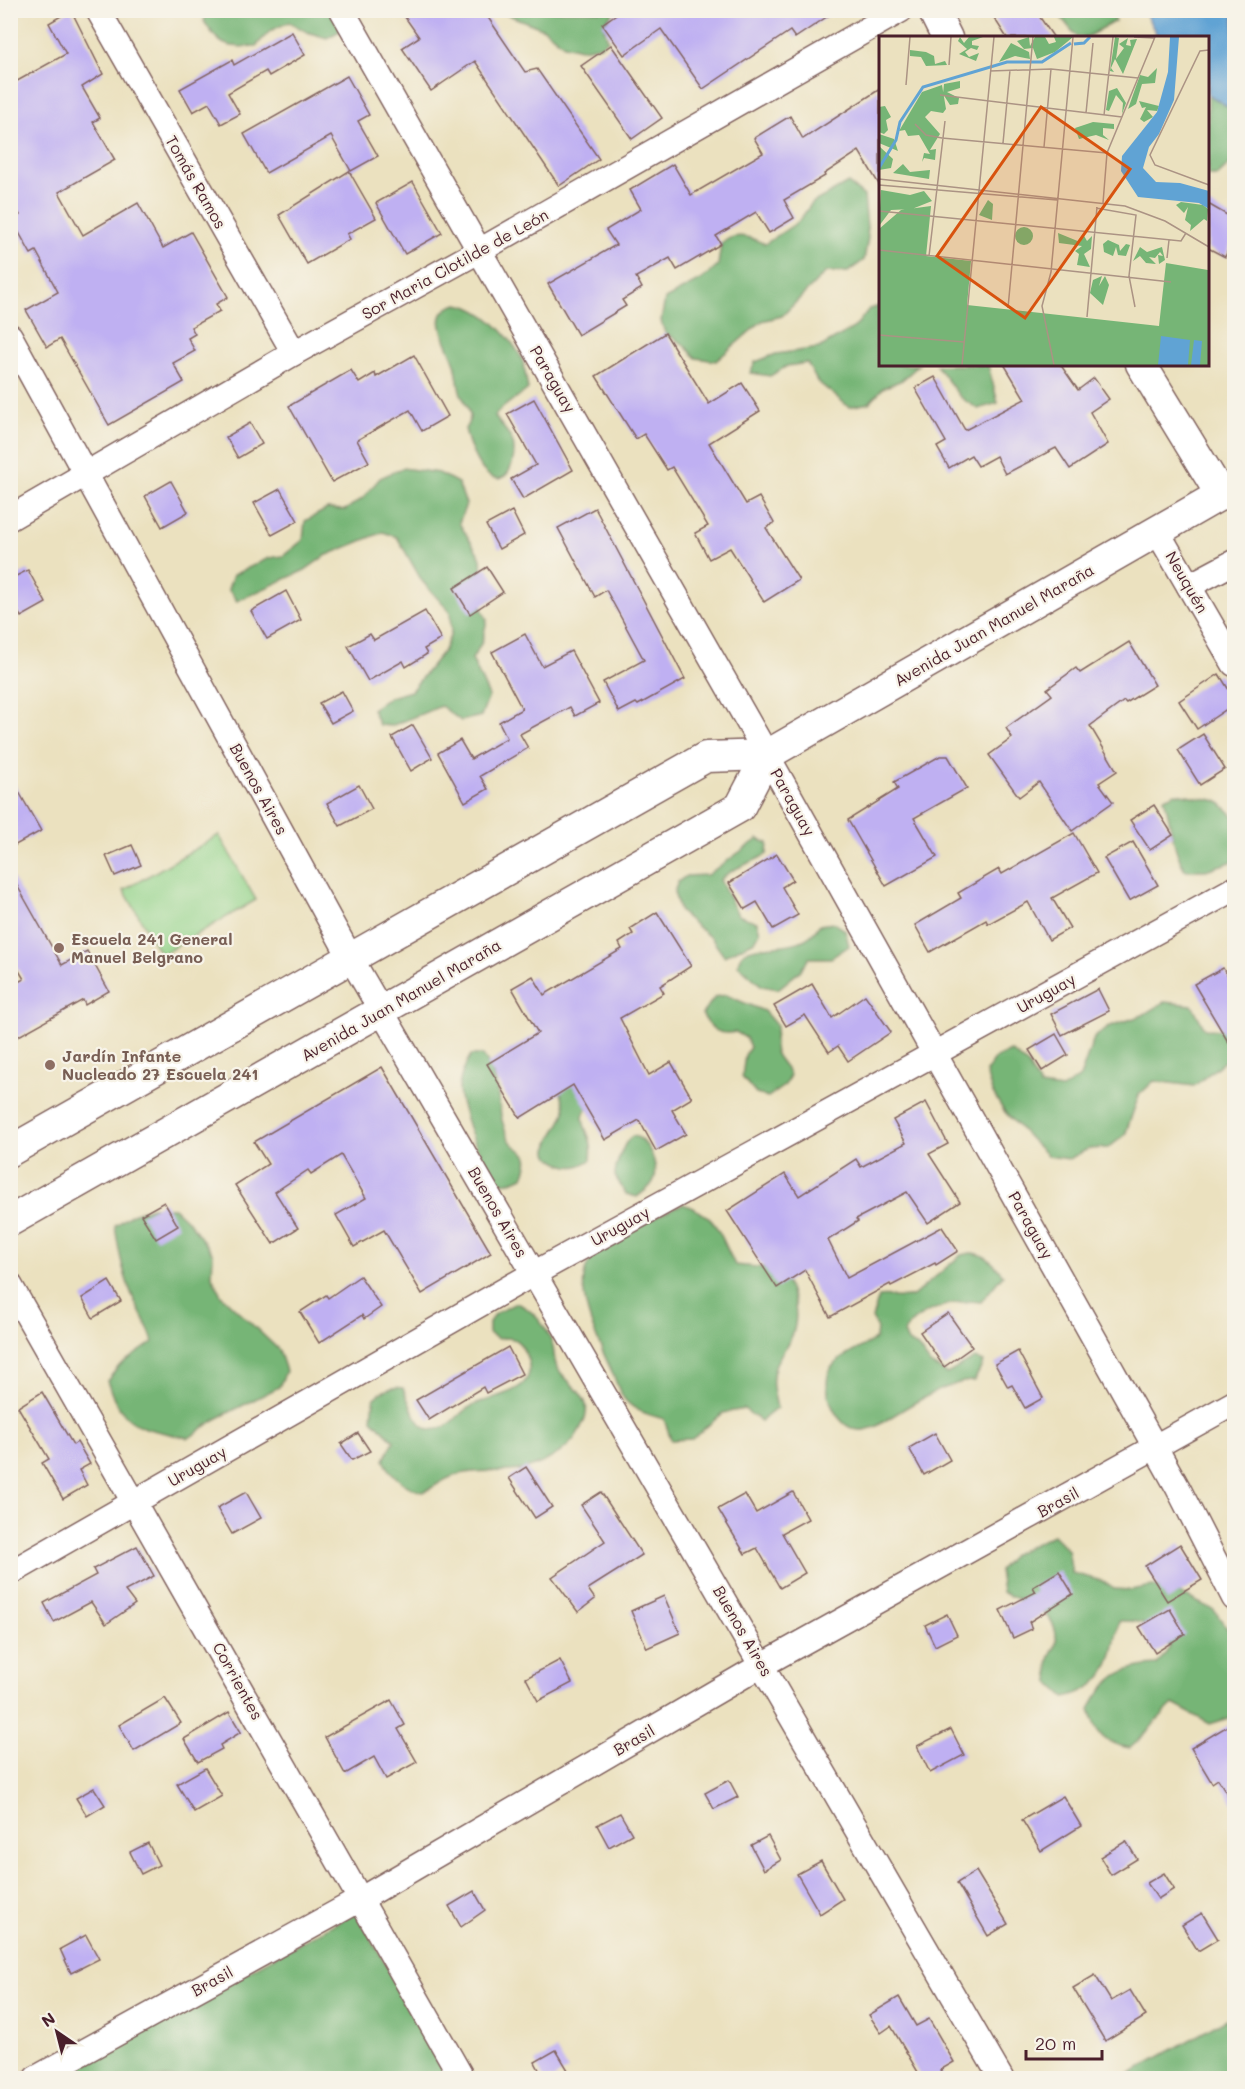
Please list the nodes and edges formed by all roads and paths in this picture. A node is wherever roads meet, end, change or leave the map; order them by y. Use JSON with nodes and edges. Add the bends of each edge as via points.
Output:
{"nodes":[{"id":1,"x":98,"y":10,"type":"edge"},
{"id":2,"x":342,"y":10,"type":"edge"},
{"id":3,"x":901,"y":10,"type":"edge"},
{"id":4,"x":933,"y":10,"type":"edge"},
{"id":5,"x":946,"y":36,"type":"edge"},
{"id":6,"x":479,"y":251,"type":"junction"},
{"id":7,"x":10,"y":336,"type":"edge"},
{"id":8,"x":294,"y":353,"type":"junction"},
{"id":9,"x":1142,"y":366,"type":"edge"},
{"id":10,"x":88,"y":474,"type":"junction"},
{"id":11,"x":1228,"y":491,"type":"edge"},
{"id":12,"x":10,"y":518,"type":"edge"},
{"id":13,"x":1157,"y":531,"type":"junction"},
{"id":14,"x":1234,"y":562,"type":"edge"},
{"id":15,"x":1190,"y":586,"type":"junction"},
{"id":16,"x":1234,"y":664,"type":"edge"},
{"id":17,"x":767,"y":755,"type":"junction"},
{"id":18,"x":1234,"y":889,"type":"edge"},
{"id":19,"x":350,"y":957,"type":"junction"},
{"id":20,"x":381,"y":1011,"type":"junction"},
{"id":21,"x":935,"y":1054,"type":"junction"},
{"id":22,"x":10,"y":1151,"type":"edge"},
{"id":23,"x":10,"y":1221,"type":"edge"},
{"id":24,"x":533,"y":1274,"type":"junction"},
{"id":25,"x":10,"y":1285,"type":"edge"},
{"id":26,"x":1234,"y":1403,"type":"edge"},
{"id":27,"x":1156,"y":1448,"type":"junction"},
{"id":28,"x":136,"y":1501,"type":"junction"},
{"id":29,"x":10,"y":1572,"type":"edge"},
{"id":30,"x":1234,"y":1598,"type":"edge"},
{"id":31,"x":762,"y":1665,"type":"junction"},
{"id":32,"x":361,"y":1899,"type":"junction"},
{"id":33,"x":36,"y":2079,"type":"edge"},
{"id":34,"x":462,"y":2079,"type":"edge"},
{"id":35,"x":1001,"y":2079,"type":"edge"}],
"edges":[{"from":1,"to":8,"type":"street","name":"Tomás Ramos"},
{"from":2,"to":6,"type":"street","name":"Paraguay"},
{"from":3,"to":6,"type":"street","name":"Sor Maria Clotilde de León"},
{"from":4,"to":5,"type":"street"},
{"from":6,"to":8,"type":"street","name":"Sor Maria Clotilde de León"},
{"from":6,"to":17,"type":"street","name":"Paraguay"},
{"from":7,"to":10,"type":"street","name":"Buenos Aires"},
{"from":8,"to":10,"type":"street","name":"Sor Maria Clotilde de León"},
{"from":9,"to":11,"type":"street"},
{"from":10,"to":12,"type":"street","name":"Sor Maria Clotilde de León"},
{"from":10,"to":19,"type":"street","name":"Buenos Aires"},
{"from":11,"to":13,"type":"street","name":"Avenida Juan Manuel Maraña"},
{"from":13,"to":15,"type":"street","name":"Neuquén"},
{"from":13,"to":17,"type":"street","name":"Avenida Juan Manuel Maraña"},
{"from":14,"to":15,"type":"street"},
{"from":15,"to":16,"type":"street","name":"Neuquén"},
{"from":17,"to":19,"type":"street","name":"Avenida Juan Manuel Maraña","via":[[706,756]]},
{"from":17,"to":20,"type":"street","name":"Avenida Juan Manuel Maraña","via":[[740,807]]},
{"from":17,"to":21,"type":"street","name":"Paraguay"},
{"from":18,"to":21,"type":"street","name":"Uruguay"},
{"from":19,"to":20,"type":"street","name":"Buenos Aires"},
{"from":19,"to":22,"type":"street","name":"Avenida Juan Manuel Maraña"},
{"from":20,"to":23,"type":"street","name":"Avenida Juan Manuel Maraña"},
{"from":20,"to":24,"type":"street","name":"Buenos Aires"},
{"from":21,"to":24,"type":"street","name":"Uruguay"},
{"from":21,"to":27,"type":"street","name":"Paraguay"},
{"from":24,"to":28,"type":"street","name":"Uruguay"},
{"from":24,"to":31,"type":"street","name":"Buenos Aires"},
{"from":25,"to":28,"type":"street","name":"Corrientes"},
{"from":26,"to":27,"type":"street","name":"Brasil"},
{"from":27,"to":30,"type":"street","name":"Paraguay"},
{"from":27,"to":31,"type":"street","name":"Brasil"},
{"from":28,"to":29,"type":"street","name":"Uruguay"},
{"from":28,"to":32,"type":"street","name":"Corrientes"},
{"from":31,"to":32,"type":"street","name":"Brasil"},
{"from":31,"to":35,"type":"street","name":"Buenos Aires"},
{"from":32,"to":33,"type":"street","name":"Brasil"},
{"from":32,"to":34,"type":"street","name":"Corrientes"}]}
